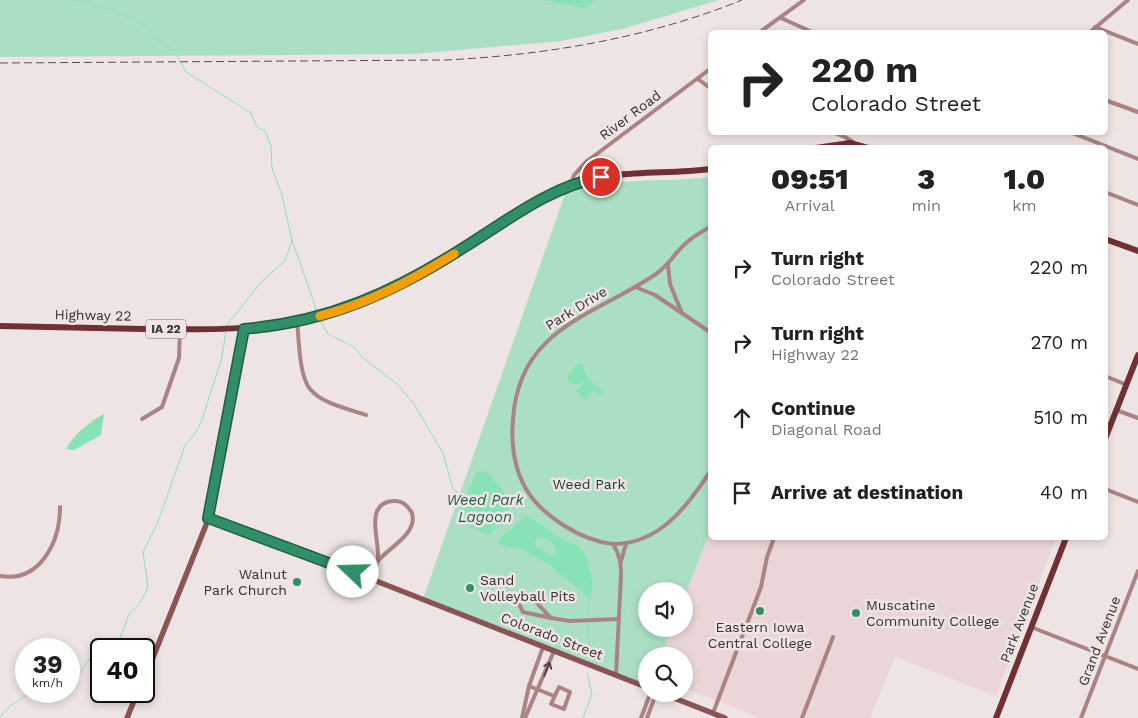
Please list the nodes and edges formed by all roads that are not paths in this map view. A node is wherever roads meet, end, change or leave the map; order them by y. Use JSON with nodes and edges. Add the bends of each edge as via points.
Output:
{"nodes":[{"id":1,"x":804,"y":0,"type":"edge"},
{"id":2,"x":1128,"y":0,"type":"edge"},
{"id":3,"x":781,"y":18,"type":"junction"},
{"id":4,"x":1095,"y":27,"type":"junction"},
{"id":5,"x":763,"y":30,"type":"edge"},
{"id":6,"x":808,"y":30,"type":"edge"},
{"id":7,"x":1092,"y":30,"type":"edge"},
{"id":8,"x":1103,"y":30,"type":"edge"},
{"id":9,"x":1108,"y":32,"type":"edge"},
{"id":10,"x":1138,"y":44,"type":"edge"},
{"id":11,"x":708,"y":70,"type":"edge"},
{"id":12,"x":698,"y":78,"type":"junction"},
{"id":13,"x":708,"y":86,"type":"edge"},
{"id":14,"x":1108,"y":101,"type":"edge"},
{"id":15,"x":1138,"y":112,"type":"edge"},
{"id":16,"x":842,"y":135,"type":"edge"},
{"id":17,"x":1078,"y":135,"type":"edge"},
{"id":18,"x":854,"y":144,"type":"junction"},
{"id":19,"x":832,"y":145,"type":"edge"},
{"id":20,"x":858,"y":145,"type":"edge"},
{"id":21,"x":1103,"y":145,"type":"edge"},
{"id":22,"x":1108,"y":147,"type":"edge"},
{"id":23,"x":1138,"y":159,"type":"edge"},
{"id":24,"x":708,"y":169,"type":"edge"},
{"id":25,"x":570,"y":185,"type":"junction"},
{"id":26,"x":1108,"y":193,"type":"edge"},
{"id":27,"x":1138,"y":205,"type":"edge"},
{"id":28,"x":708,"y":229,"type":"edge"},
{"id":29,"x":1108,"y":240,"type":"edge"},
{"id":30,"x":1138,"y":251,"type":"edge"},
{"id":31,"x":668,"y":266,"type":"junction"},
{"id":32,"x":634,"y":287,"type":"junction"},
{"id":33,"x":683,"y":314,"type":"junction"},
{"id":34,"x":297,"y":322,"type":"junction"},
{"id":35,"x":0,"y":326,"type":"edge"},
{"id":36,"x":180,"y":329,"type":"junction"},
{"id":37,"x":244,"y":329,"type":"junction"},
{"id":38,"x":708,"y":331,"type":"edge"},
{"id":39,"x":1138,"y":355,"type":"edge"},
{"id":40,"x":1108,"y":377,"type":"edge"},
{"id":41,"x":1127,"y":384,"type":"junction"},
{"id":42,"x":1116,"y":410,"type":"junction"},
{"id":43,"x":366,"y":415,"type":"dead end"},
{"id":44,"x":1138,"y":418,"type":"edge"},
{"id":45,"x":142,"y":419,"type":"dead end"},
{"id":46,"x":1108,"y":431,"type":"edge"},
{"id":47,"x":708,"y":475,"type":"edge"},
{"id":48,"x":1108,"y":490,"type":"edge"},
{"id":49,"x":1138,"y":502,"type":"edge"},
{"id":50,"x":60,"y":507,"type":"dead end"},
{"id":51,"x":208,"y":518,"type":"junction"},
{"id":52,"x":773,"y":540,"type":"edge"},
{"id":53,"x":1065,"y":540,"type":"edge"},
{"id":54,"x":613,"y":544,"type":"junction"},
{"id":55,"x":626,"y":544,"type":"junction"},
{"id":56,"x":378,"y":561,"type":"junction"},
{"id":57,"x":621,"y":562,"type":"junction"},
{"id":58,"x":1138,"y":571,"type":"edge"},
{"id":59,"x":0,"y":576,"type":"edge"},
{"id":60,"x":371,"y":579,"type":"junction"},
{"id":61,"x":551,"y":618,"type":"junction"},
{"id":62,"x":620,"y":619,"type":"junction"},
{"id":63,"x":1031,"y":627,"type":"junction"},
{"id":64,"x":833,"y":637,"type":"dead end"},
{"id":65,"x":544,"y":647,"type":"junction"},
{"id":66,"x":554,"y":651,"type":"junction"},
{"id":67,"x":155,"y":652,"type":"edge"},
{"id":68,"x":1105,"y":656,"type":"junction"},
{"id":69,"x":1138,"y":669,"type":"edge"},
{"id":70,"x":616,"y":675,"type":"junction"},
{"id":71,"x":638,"y":684,"type":"edge"},
{"id":72,"x":529,"y":686,"type":"junction"},
{"id":73,"x":539,"y":690,"type":"junction"},
{"id":74,"x":554,"y":696,"type":"junction"},
{"id":75,"x":647,"y":702,"type":"edge"},
{"id":76,"x":653,"y":702,"type":"edge"},
{"id":77,"x":685,"y":702,"type":"edge"},
{"id":78,"x":133,"y":703,"type":"edge"},
{"id":79,"x":713,"y":713,"type":"junction"},
{"id":80,"x":127,"y":718,"type":"edge"},
{"id":81,"x":523,"y":718,"type":"edge"},
{"id":82,"x":641,"y":718,"type":"edge"},
{"id":83,"x":647,"y":718,"type":"edge"},
{"id":84,"x":725,"y":718,"type":"edge"},
{"id":85,"x":802,"y":718,"type":"edge"},
{"id":86,"x":996,"y":718,"type":"edge"},
{"id":87,"x":1081,"y":718,"type":"edge"}],
"edges":[{"from":1,"to":3,"type":"street"},
{"from":2,"to":4,"type":"street"},
{"from":3,"to":5,"type":"street"},
{"from":3,"to":6,"type":"street"},
{"from":4,"to":7,"type":"street"},
{"from":4,"to":8,"type":"street"},
{"from":9,"to":10,"type":"street"},
{"from":11,"to":12,"type":"street","name":"River Road"},
{"from":12,"to":13,"type":"street"},
{"from":12,"to":25,"type":"street","name":"River Road","via":[[586,162]]},
{"from":14,"to":15,"type":"street"},
{"from":16,"to":18,"type":"street"},
{"from":17,"to":21,"type":"street"},
{"from":18,"to":19,"type":"main road"},
{"from":18,"to":20,"type":"main road"},
{"from":22,"to":23,"type":"street"},
{"from":24,"to":25,"type":"main road","number":"IA 22","via":[[608,176]]},
{"from":25,"to":34,"type":"main road","name":"Highway 22","number":"IA 22","via":[[393,289],[355,305]]},
{"from":26,"to":27,"type":"street"},
{"from":28,"to":31,"type":"street","name":"Park Drive","via":[[684,244]]},
{"from":29,"to":30,"type":"main road"},
{"from":31,"to":32,"type":"street","name":"Park Drive"},
{"from":31,"to":33,"type":"street","via":[[670,284]]},
{"from":32,"to":33,"type":"street","via":[[655,295]]},
{"from":32,"to":54,"type":"street","name":"Park Drive","via":[[572,321],[545,342],[523,374],[512,428],[522,482],[532,497],[547,512],[574,530]]},
{"from":33,"to":38,"type":"street"},
{"from":34,"to":37,"type":"main road","name":"Highway 22","number":"IA 22"},
{"from":34,"to":43,"type":"street","via":[[304,376],[310,389],[319,396]]},
{"from":35,"to":36,"type":"main road","name":"Highway 22","number":"IA 22"},
{"from":36,"to":37,"type":"main road","name":"Highway 22","number":"IA 22"},
{"from":36,"to":45,"type":"street","via":[[179,358],[162,407]]},
{"from":37,"to":51,"type":"street"},
{"from":39,"to":41,"type":"main road"},
{"from":40,"to":41,"type":"street"},
{"from":41,"to":42,"type":"main road"},
{"from":42,"to":44,"type":"street"},
{"from":42,"to":46,"type":"main road"},
{"from":47,"to":55,"type":"street","name":"Park Drive","via":[[674,519],[653,534]]},
{"from":48,"to":49,"type":"street"},
{"from":50,"to":59,"type":"street","via":[[56,535],[44,557],[24,576]]},
{"from":51,"to":60,"type":"street","name":"Colorado Street"},
{"from":51,"to":67,"type":"street"},
{"from":52,"to":79,"type":"street","via":[[763,582]]},
{"from":53,"to":63,"type":"main road","name":"Park Avenue"},
{"from":54,"to":55,"type":"street","name":"Park Drive"},
{"from":54,"to":57,"type":"street"},
{"from":55,"to":57,"type":"street"},
{"from":56,"to":56,"type":"street","via":[[412,526],[412,513],[400,502],[384,504],[376,513]]},
{"from":56,"to":60,"type":"street"},
{"from":57,"to":62,"type":"street"},
{"from":58,"to":68,"type":"street","name":"Grand Avenue"},
{"from":60,"to":65,"type":"street","name":"Colorado Street"},
{"from":61,"to":61,"type":"street","via":[[523,612],[519,607],[520,599],[530,596]]},
{"from":61,"to":62,"type":"street","via":[[570,621]]},
{"from":62,"to":70,"type":"street"},
{"from":63,"to":68,"type":"street"},
{"from":63,"to":86,"type":"main road","name":"Park Avenue"},
{"from":64,"to":85,"type":"street"},
{"from":65,"to":66,"type":"street","name":"Colorado Street"},
{"from":65,"to":72,"type":"street"},
{"from":66,"to":70,"type":"street","name":"Colorado Street"},
{"from":73,"to":66,"type":"street","one_way":true},
{"from":68,"to":69,"type":"street"},
{"from":68,"to":87,"type":"street","name":"Grand Avenue"},
{"from":70,"to":71,"type":"street","name":"Colorado Street"},
{"from":72,"to":73,"type":"street"},
{"from":72,"to":81,"type":"street"},
{"from":73,"to":74,"type":"street"},
{"from":73,"to":81,"type":"street"},
{"from":74,"to":74,"type":"street","via":[[551,704],[564,709],[570,692],[558,686]]},
{"from":75,"to":82,"type":"street"},
{"from":76,"to":83,"type":"street"},
{"from":77,"to":79,"type":"street"},
{"from":78,"to":80,"type":"street"},
{"from":79,"to":84,"type":"street"}]}
